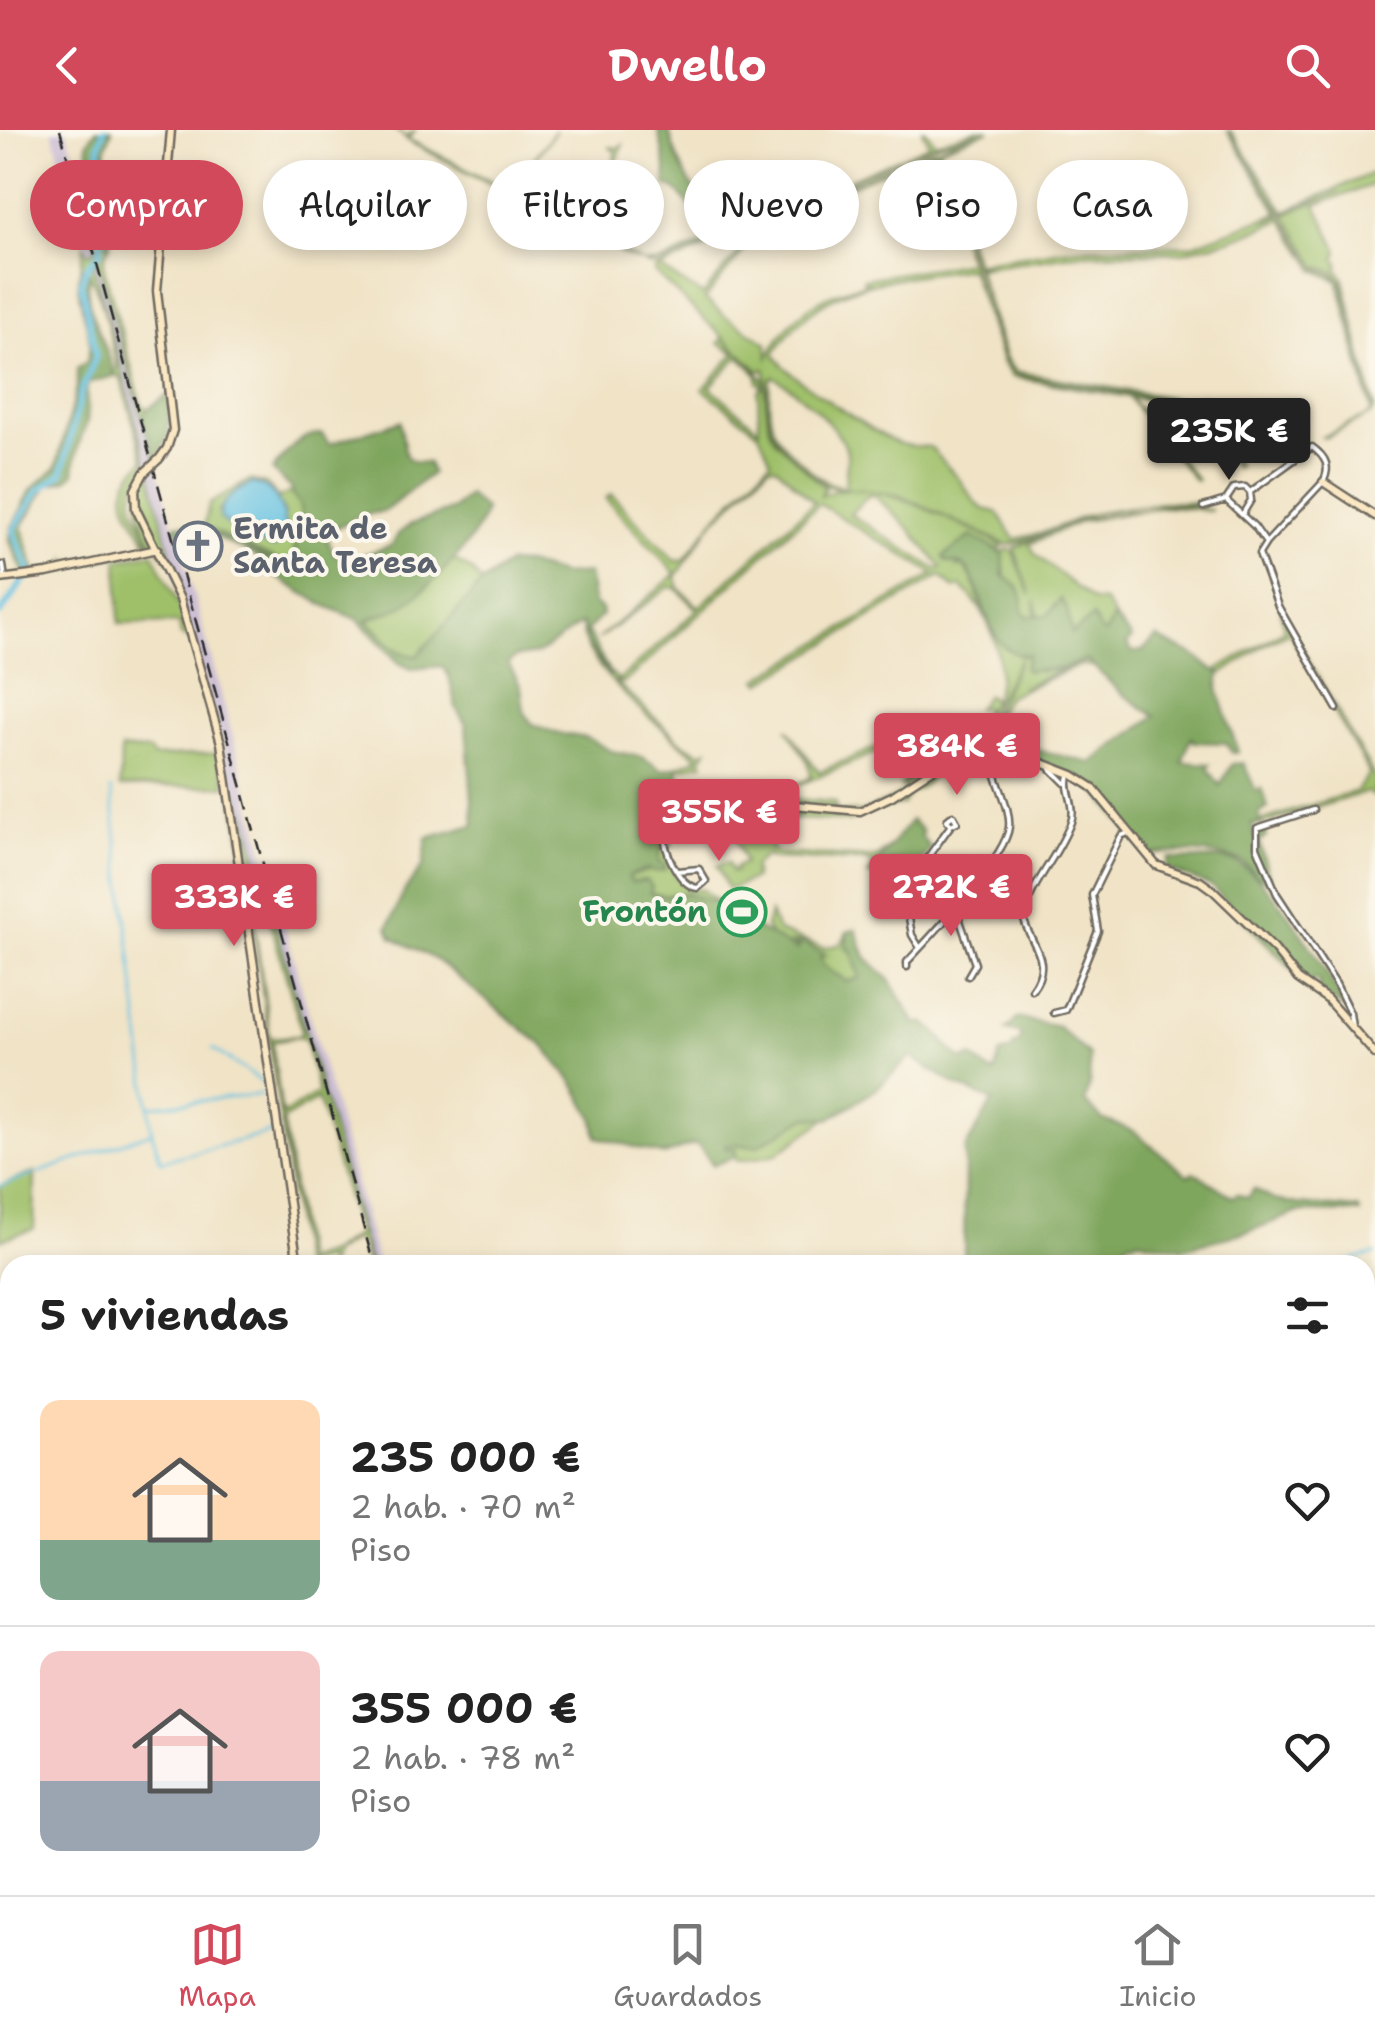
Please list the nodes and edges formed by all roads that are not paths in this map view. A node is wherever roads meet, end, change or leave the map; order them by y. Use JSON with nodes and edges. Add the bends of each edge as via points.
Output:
{"nodes":[{"id":1,"x":170,"y":130,"type":"edge"},
{"id":2,"x":1323,"y":482,"type":"junction"},
{"id":3,"x":1250,"y":492,"type":"junction"},
{"id":4,"x":1226,"y":500,"type":"junction"},
{"id":5,"x":1203,"y":507,"type":"dead end"},
{"id":6,"x":1242,"y":515,"type":"junction"},
{"id":7,"x":1375,"y":516,"type":"edge"},
{"id":8,"x":1266,"y":543,"type":"junction"},
{"id":9,"x":157,"y":550,"type":"junction"},
{"id":10,"x":0,"y":565,"type":"edge"},
{"id":11,"x":2,"y":578,"type":"edge"},
{"id":12,"x":1338,"y":708,"type":"dead end"},
{"id":13,"x":972,"y":745,"type":"junction"},
{"id":14,"x":997,"y":746,"type":"junction"},
{"id":15,"x":1014,"y":752,"type":"junction"},
{"id":16,"x":994,"y":759,"type":"junction"},
{"id":17,"x":1070,"y":784,"type":"junction"},
{"id":18,"x":762,"y":802,"type":"joint"},
{"id":19,"x":1313,"y":810,"type":"dead end"},
{"id":20,"x":951,"y":825,"type":"dead end"},
{"id":21,"x":1123,"y":838,"type":"junction"},
{"id":22,"x":677,"y":871,"type":"junction"},
{"id":23,"x":956,"y":906,"type":"junction"},
{"id":24,"x":920,"y":948,"type":"junction"},
{"id":25,"x":907,"y":967,"type":"dead end"},
{"id":26,"x":968,"y":976,"type":"dead end"},
{"id":27,"x":1032,"y":990,"type":"dead end"},
{"id":28,"x":1054,"y":1012,"type":"dead end"},
{"id":29,"x":1352,"y":1027,"type":"junction"},
{"id":30,"x":1375,"y":1054,"type":"edge"},
{"id":31,"x":297,"y":1255,"type":"edge"}],
"edges":[{"from":1,"to":9,"type":"street","bridge":true,"via":[[157,291],[172,430],[159,459],[136,485],[134,500]]},
{"from":2,"to":3,"type":"street","via":[[1328,467],[1312,447]]},
{"from":2,"to":7,"type":"street"},
{"from":2,"to":8,"type":"street"},
{"from":3,"to":4,"type":"street","via":[[1234,488]]},
{"from":3,"to":6,"type":"street"},
{"from":4,"to":5,"type":"street"},
{"from":4,"to":6,"type":"street"},
{"from":6,"to":8,"type":"street"},
{"from":8,"to":12,"type":"street","via":[[1259,554],[1278,606]]},
{"from":9,"to":11,"type":"street"},
{"from":9,"to":31,"type":"street","via":[[180,599],[221,744]]},
{"from":10,"to":11,"type":"street"},
{"from":13,"to":14,"type":"street"},
{"from":13,"to":16,"type":"street"},
{"from":13,"to":18,"type":"street","via":[[860,811]]},
{"from":14,"to":15,"type":"street"},
{"from":14,"to":16,"type":"street"},
{"from":15,"to":16,"type":"street"},
{"from":15,"to":17,"type":"street"},
{"from":16,"to":23,"type":"street","via":[[1008,811],[1007,838]]},
{"from":17,"to":21,"type":"street","via":[[1086,782],[1118,820]]},
{"from":17,"to":27,"type":"street","via":[[1070,823],[1023,916],[1040,954]]},
{"from":18,"to":22,"type":"street","via":[[716,798],[686,807],[665,834]]},
{"from":19,"to":29,"type":"street","via":[[1257,828],[1258,846],[1277,894],[1336,984]]},
{"from":20,"to":24,"type":"street","via":[[904,890]]},
{"from":21,"to":28,"type":"street","via":[[1092,895],[1099,926],[1074,994],[1066,1010]]},
{"from":21,"to":29,"type":"street","via":[[1135,841],[1160,868],[1208,886]]},
{"from":22,"to":22,"type":"street","via":[[692,888],[706,881],[699,869]]},
{"from":23,"to":24,"type":"street"},
{"from":23,"to":26,"type":"street","via":[[975,961]]},
{"from":24,"to":25,"type":"street"},
{"from":29,"to":30,"type":"street"}]}
